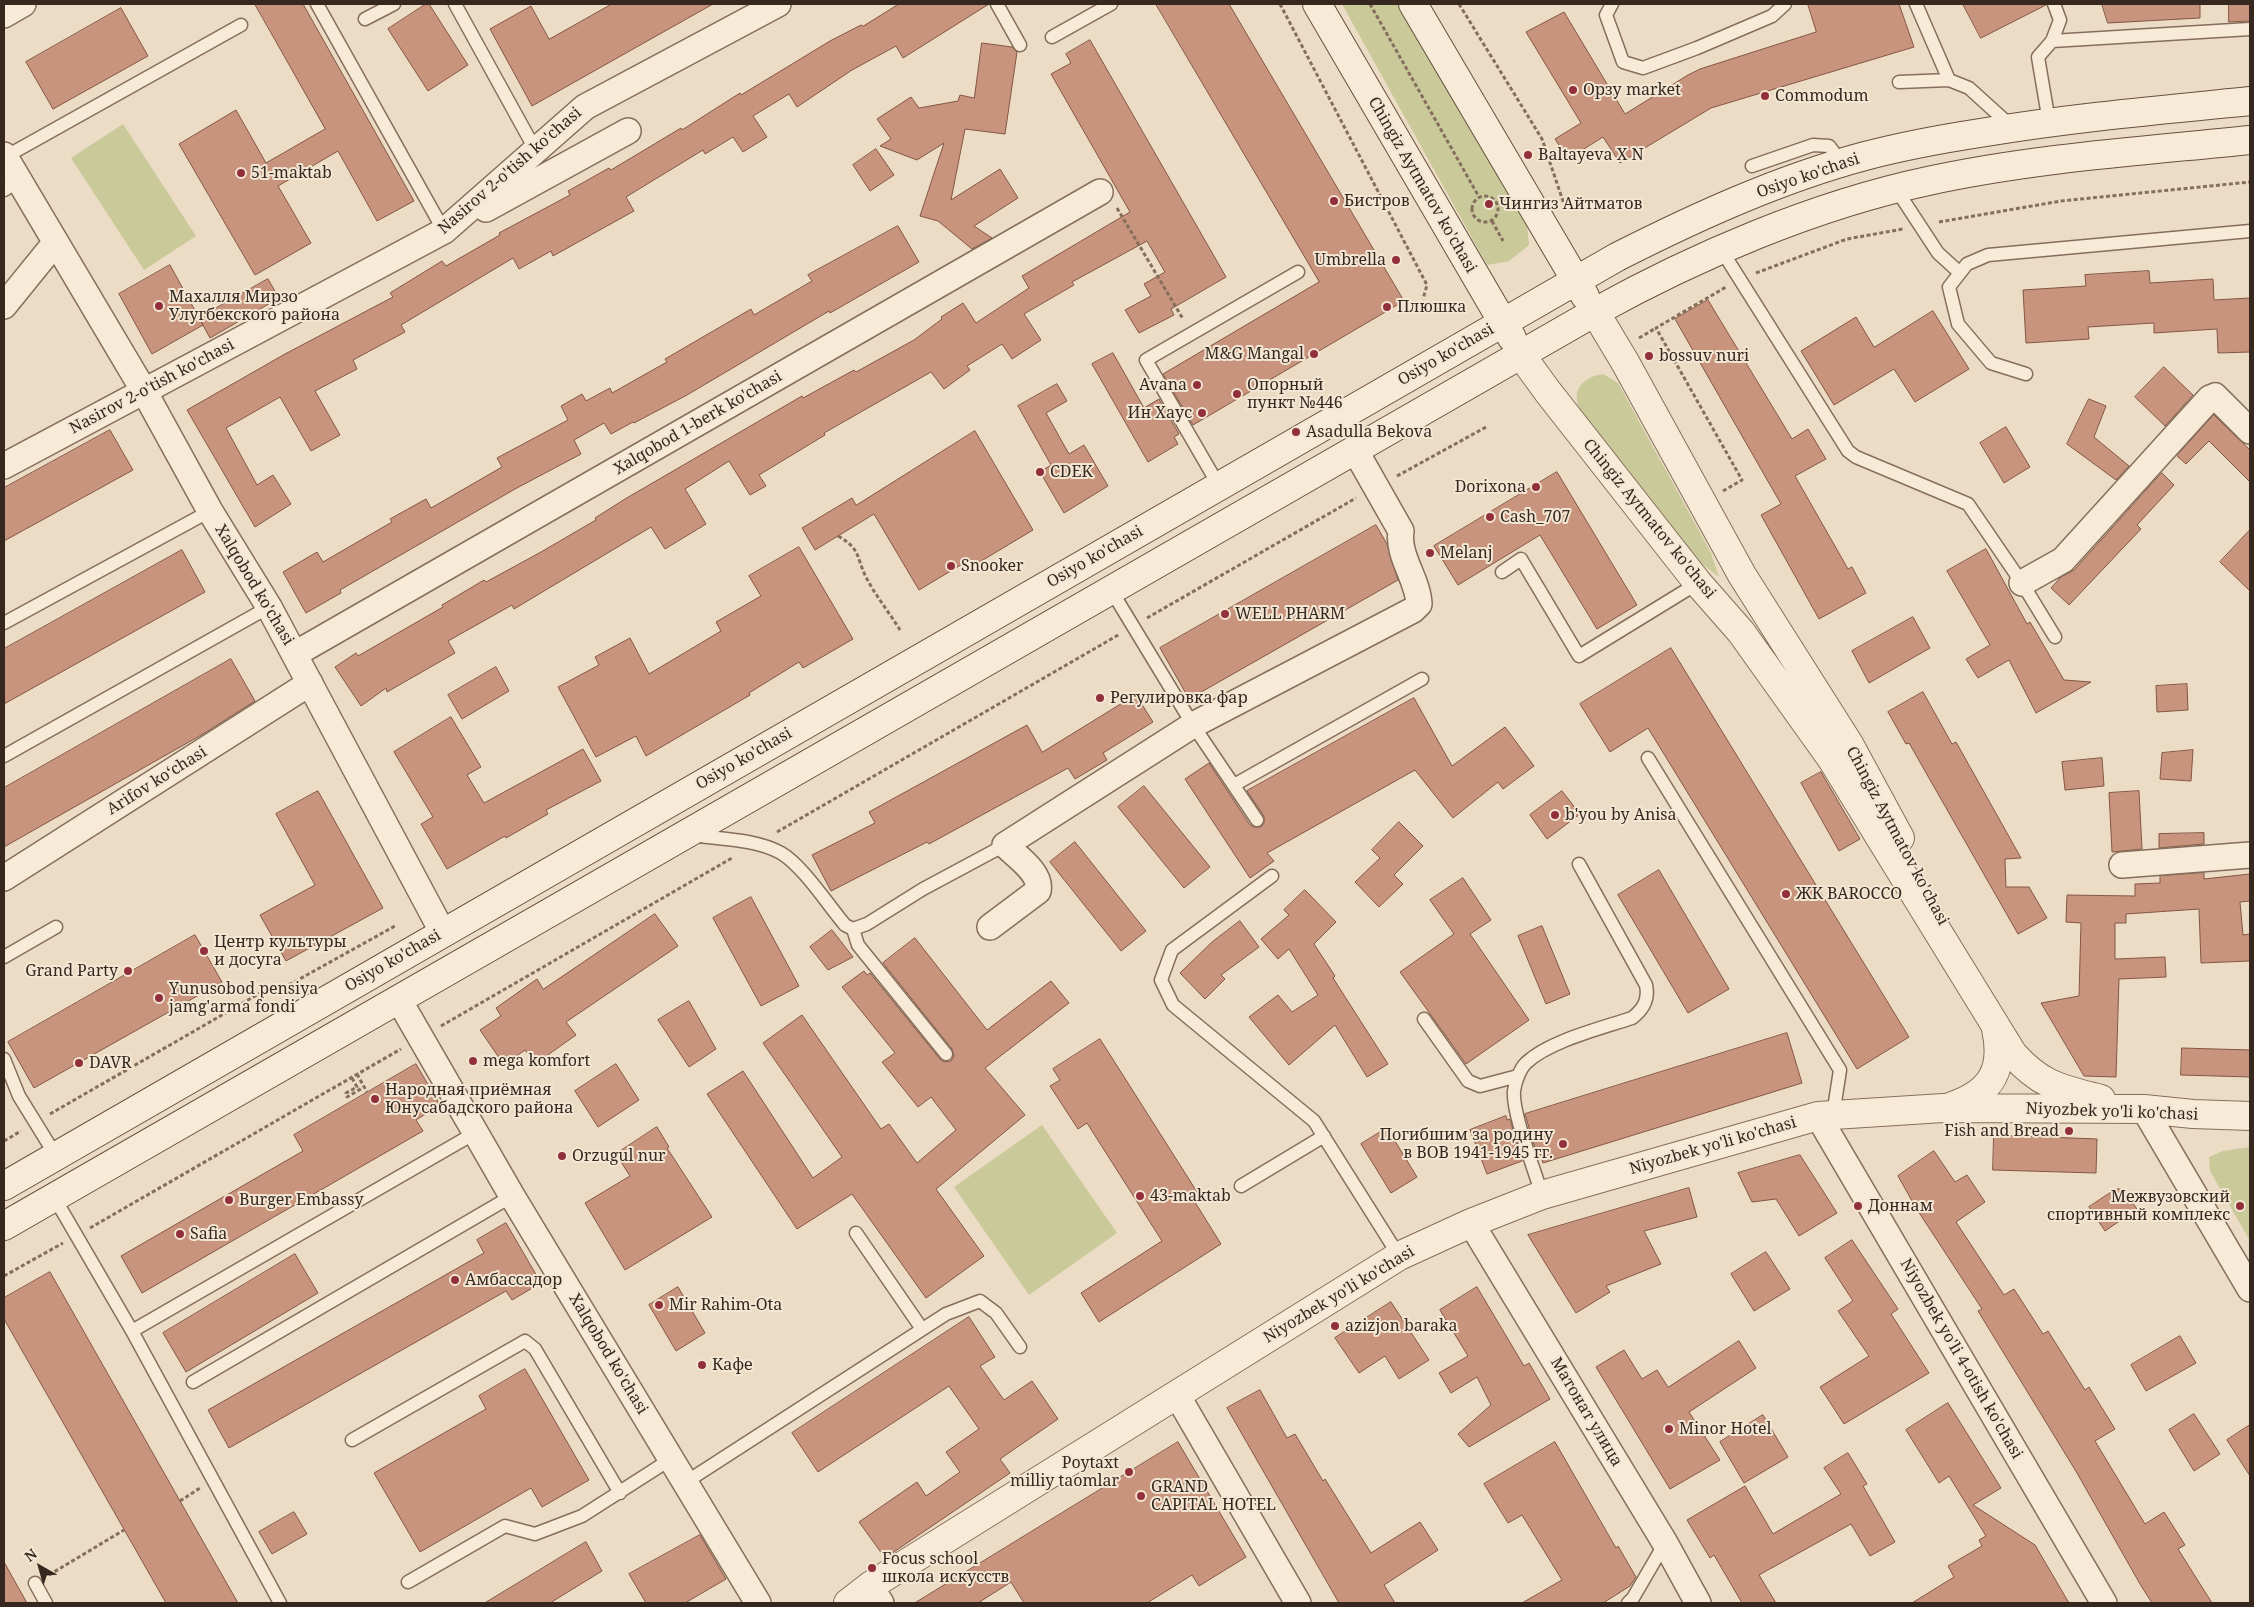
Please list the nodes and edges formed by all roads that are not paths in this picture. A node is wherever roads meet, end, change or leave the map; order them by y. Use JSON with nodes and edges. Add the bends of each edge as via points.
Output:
{"nodes":[{"id":1,"x":23,"y":4,"type":"edge"},
{"id":2,"x":317,"y":4,"type":"edge"},
{"id":3,"x":394,"y":4,"type":"edge"},
{"id":4,"x":455,"y":4,"type":"edge"},
{"id":5,"x":778,"y":4,"type":"edge"},
{"id":6,"x":997,"y":4,"type":"edge"},
{"id":7,"x":1111,"y":4,"type":"edge"},
{"id":8,"x":1317,"y":4,"type":"edge"},
{"id":9,"x":1612,"y":4,"type":"edge"},
{"id":10,"x":1785,"y":4,"type":"edge"},
{"id":11,"x":1916,"y":4,"type":"edge"},
{"id":12,"x":2054,"y":4,"type":"edge"},
{"id":13,"x":1417,"y":5,"type":"edge"},
{"id":14,"x":4,"y":15,"type":"edge"},
{"id":15,"x":365,"y":20,"type":"dead end"},
{"id":16,"x":242,"y":25,"type":"dead end"},
{"id":17,"x":2250,"y":29,"type":"edge"},
{"id":18,"x":1052,"y":37,"type":"dead end"},
{"id":19,"x":2052,"y":41,"type":"junction"},
{"id":20,"x":1020,"y":45,"type":"dead end"},
{"id":21,"x":1949,"y":80,"type":"junction"},
{"id":22,"x":1899,"y":82,"type":"dead end"},
{"id":23,"x":2250,"y":101,"type":"edge"},
{"id":24,"x":2049,"y":122,"type":"junction"},
{"id":25,"x":2013,"y":128,"type":"junction"},
{"id":26,"x":628,"y":132,"type":"dead end"},
{"id":27,"x":2250,"y":140,"type":"edge"},
{"id":28,"x":536,"y":151,"type":"junction"},
{"id":29,"x":4,"y":156,"type":"edge"},
{"id":30,"x":1842,"y":163,"type":"junction"},
{"id":31,"x":1752,"y":166,"type":"dead end"},
{"id":32,"x":11,"y":185,"type":"edge"},
{"id":33,"x":1896,"y":188,"type":"junction"},
{"id":34,"x":1100,"y":192,"type":"road end"},
{"id":35,"x":444,"y":231,"type":"junction"},
{"id":36,"x":2250,"y":231,"type":"edge"},
{"id":37,"x":54,"y":243,"type":"junction"},
{"id":38,"x":1722,"y":250,"type":"junction"},
{"id":39,"x":1298,"y":272,"type":"dead end"},
{"id":40,"x":1960,"y":273,"type":"junction"},
{"id":41,"x":1576,"y":280,"type":"junction"},
{"id":42,"x":4,"y":306,"type":"edge"},
{"id":43,"x":1595,"y":312,"type":"junction"},
{"id":44,"x":1502,"y":323,"type":"junction"},
{"id":45,"x":1521,"y":355,"type":"junction"},
{"id":46,"x":2026,"y":374,"type":"dead end"},
{"id":47,"x":144,"y":390,"type":"junction"},
{"id":48,"x":2250,"y":431,"type":"edge"},
{"id":49,"x":1356,"y":450,"type":"junction"},
{"id":50,"x":4,"y":466,"type":"edge"},
{"id":51,"x":1219,"y":486,"type":"junction"},
{"id":52,"x":210,"y":511,"type":"junction"},
{"id":53,"x":1502,"y":572,"type":"dead end"},
{"id":54,"x":1742,"y":575,"type":"junction"},
{"id":55,"x":2022,"y":583,"type":"junction"},
{"id":56,"x":1111,"y":590,"type":"junction"},
{"id":57,"x":1704,"y":590,"type":"junction"},
{"id":58,"x":269,"y":607,"type":"junction"},
{"id":59,"x":4,"y":623,"type":"edge"},
{"id":60,"x":2055,"y":637,"type":"dead end"},
{"id":61,"x":295,"y":654,"type":"junction"},
{"id":62,"x":1422,"y":678,"type":"dead end"},
{"id":63,"x":310,"y":683,"type":"junction"},
{"id":64,"x":1193,"y":725,"type":"junction"},
{"id":65,"x":4,"y":756,"type":"edge"},
{"id":66,"x":1648,"y":758,"type":"dead end"},
{"id":67,"x":1234,"y":785,"type":"junction"},
{"id":68,"x":1257,"y":820,"type":"dead end"},
{"id":69,"x":686,"y":835,"type":"junction"},
{"id":70,"x":1005,"y":845,"type":"junction"},
{"id":71,"x":2250,"y":855,"type":"edge"},
{"id":72,"x":1579,"y":864,"type":"dead end"},
{"id":73,"x":2122,"y":865,"type":"dead end"},
{"id":74,"x":1272,"y":876,"type":"dead end"},
{"id":75,"x":4,"y":878,"type":"edge"},
{"id":76,"x":56,"y":927,"type":"dead end"},
{"id":77,"x":990,"y":927,"type":"dead end"},
{"id":78,"x":852,"y":929,"type":"junction"},
{"id":79,"x":443,"y":933,"type":"junction"},
{"id":80,"x":4,"y":957,"type":"edge"},
{"id":81,"x":398,"y":1000,"type":"junction"},
{"id":82,"x":1424,"y":1019,"type":"dead end"},
{"id":83,"x":1995,"y":1026,"type":"junction"},
{"id":84,"x":946,"y":1054,"type":"dead end"},
{"id":85,"x":4,"y":1059,"type":"edge"},
{"id":86,"x":1518,"y":1076,"type":"junction"},
{"id":87,"x":1943,"y":1108,"type":"junction"},
{"id":88,"x":2144,"y":1109,"type":"junction"},
{"id":89,"x":1826,"y":1115,"type":"junction"},
{"id":90,"x":2250,"y":1116,"type":"edge"},
{"id":91,"x":475,"y":1132,"type":"junction"},
{"id":92,"x":1324,"y":1136,"type":"junction"},
{"id":93,"x":56,"y":1156,"type":"junction"},
{"id":94,"x":4,"y":1186,"type":"edge"},
{"id":95,"x":1241,"y":1186,"type":"dead end"},
{"id":96,"x":1542,"y":1195,"type":"junction"},
{"id":97,"x":512,"y":1196,"type":"junction"},
{"id":98,"x":54,"y":1197,"type":"junction"},
{"id":99,"x":1471,"y":1223,"type":"junction"},
{"id":100,"x":4,"y":1226,"type":"edge"},
{"id":101,"x":856,"y":1232,"type":"dead end"},
{"id":102,"x":1399,"y":1256,"type":"junction"},
{"id":103,"x":2250,"y":1289,"type":"edge"},
{"id":104,"x":922,"y":1329,"type":"junction"},
{"id":105,"x":132,"y":1331,"type":"junction"},
{"id":106,"x":1020,"y":1347,"type":"dead end"},
{"id":107,"x":193,"y":1382,"type":"dead end"},
{"id":108,"x":1177,"y":1395,"type":"junction"},
{"id":109,"x":352,"y":1440,"type":"dead end"},
{"id":110,"x":671,"y":1459,"type":"junction"},
{"id":111,"x":686,"y":1482,"type":"junction"},
{"id":112,"x":620,"y":1493,"type":"junction"},
{"id":113,"x":1665,"y":1543,"type":"junction"},
{"id":114,"x":408,"y":1582,"type":"dead end"},
{"id":115,"x":35,"y":1583,"type":"road end"},
{"id":116,"x":876,"y":1595,"type":"edge"},
{"id":117,"x":46,"y":1603,"type":"edge"},
{"id":118,"x":280,"y":1603,"type":"edge"},
{"id":119,"x":758,"y":1603,"type":"edge"},
{"id":120,"x":848,"y":1603,"type":"edge"},
{"id":121,"x":1298,"y":1603,"type":"edge"},
{"id":122,"x":1628,"y":1603,"type":"edge"},
{"id":123,"x":1698,"y":1603,"type":"edge"},
{"id":124,"x":2104,"y":1603,"type":"edge"}],
"edges":[{"from":1,"to":14,"type":"street"},
{"from":2,"to":35,"type":"lane"},
{"from":3,"to":15,"type":"lane"},
{"from":4,"to":28,"type":"lane"},
{"from":5,"to":28,"type":"street","name":"Nasirov 2-o'tish ko'chasi","via":[[589,104]]},
{"from":6,"to":20,"type":"lane"},
{"from":7,"to":18,"type":"lane"},
{"from":8,"to":44,"type":"main road","name":"Chingiz Aytmatov ko'chasi"},
{"from":9,"to":10,"type":"lane","via":[[1606,15],[1623,62],[1643,68],[1772,16]]},
{"from":11,"to":21,"type":"lane"},
{"from":12,"to":19,"type":"lane","via":[[2060,20]]},
{"from":13,"to":41,"type":"main road","name":"Chingiz Aytmatov ko'chasi"},
{"from":16,"to":29,"type":"lane"},
{"from":17,"to":19,"type":"lane"},
{"from":19,"to":24,"type":"lane","via":[[2038,57]]},
{"from":21,"to":22,"type":"lane"},
{"from":21,"to":25,"type":"lane","via":[[1969,88]]},
{"from":23,"to":24,"type":"main road","name":"Osiyo ko'chasi"},
{"from":24,"to":25,"type":"main road","name":"Osiyo ko'chasi"},
{"from":25,"to":30,"type":"main road","name":"Osiyo ko'chasi","via":[[1918,143]]},
{"from":26,"to":35,"type":"street"},
{"from":27,"to":33,"type":"main road","via":[[2028,163]]},
{"from":28,"to":35,"type":"street","name":"Nasirov 2-o'tish ko'chasi"},
{"from":29,"to":32,"type":"street","name":"Xalqobod ko'chasi"},
{"from":30,"to":31,"type":"lane","via":[[1829,146],[1813,145]]},
{"from":30,"to":41,"type":"main road","name":"Osiyo ko'chasi","via":[[1763,190],[1666,232]]},
{"from":32,"to":37,"type":"street","name":"Xalqobod ko'chasi"},
{"from":33,"to":38,"type":"main road","via":[[1830,208]]},
{"from":33,"to":40,"type":"lane","via":[[1938,253]]},
{"from":34,"to":61,"type":"street","name":"Xalqobod 1-berk ko'chasi"},
{"from":35,"to":47,"type":"street","name":"Nasirov 2-o'tish ko'chasi"},
{"from":36,"to":40,"type":"lane","via":[[1988,255],[1967,264]]},
{"from":37,"to":42,"type":"street"},
{"from":37,"to":47,"type":"street","name":"Xalqobod ko'chasi"},
{"from":38,"to":43,"type":"main road"},
{"from":38,"to":55,"type":"lane","via":[[1848,451],[1968,504]]},
{"from":39,"to":51,"type":"lane","via":[[1146,360]]},
{"from":40,"to":46,"type":"lane","via":[[1948,287],[1958,324],[1991,363]]},
{"from":41,"to":43,"type":"main road","name":"Chingiz Aytmatov ko'chasi"},
{"from":41,"to":44,"type":"main road","name":"Osiyo ko'chasi"},
{"from":43,"to":45,"type":"main road"},
{"from":43,"to":54,"type":"main road","name":"Chingiz Aytmatov ko'chasi"},
{"from":44,"to":45,"type":"main road","name":"Chingiz Aytmatov ko'chasi"},
{"from":44,"to":51,"type":"main road","name":"Osiyo ko'chasi"},
{"from":45,"to":49,"type":"main road"},
{"from":45,"to":57,"type":"main road","name":"Chingiz Aytmatov ko'chasi"},
{"from":47,"to":50,"type":"street","name":"Nasirov 2-o'tish ko'chasi"},
{"from":47,"to":52,"type":"street","name":"Xalqobod ko'chasi"},
{"from":48,"to":55,"type":"street","via":[[2219,400],[2214,396],[2210,398],[2063,560]]},
{"from":49,"to":56,"type":"main road"},
{"from":49,"to":64,"type":"street","via":[[1401,531],[1399,542],[1419,592],[1419,604]]},
{"from":51,"to":79,"type":"main road","name":"Osiyo ko'chasi"},
{"from":52,"to":58,"type":"street","name":"Xalqobod ko'chasi"},
{"from":52,"to":59,"type":"lane"},
{"from":53,"to":57,"type":"lane","via":[[1521,559],[1579,656]]},
{"from":54,"to":57,"type":"main road","via":[[1741,589],[1734,599],[1722,600]]},
{"from":54,"to":83,"type":"main road","name":"Chingiz Aytmatov ko'chasi","via":[[1849,744]]},
{"from":55,"to":60,"type":"lane"},
{"from":56,"to":64,"type":"lane"},
{"from":56,"to":69,"type":"main road"},
{"from":57,"to":83,"type":"main road","name":"Chingiz Aytmatov ko'chasi","via":[[1741,632],[1831,758]]},
{"from":58,"to":61,"type":"street","name":"Xalqobod ko'chasi"},
{"from":58,"to":65,"type":"lane"},
{"from":61,"to":63,"type":"street","name":"Xalqobod ko'chasi"},
{"from":62,"to":67,"type":"lane"},
{"from":63,"to":75,"type":"street","name":"Arifov ko‘chasi"},
{"from":63,"to":79,"type":"street","name":"Xalqobod ko'chasi"},
{"from":64,"to":67,"type":"lane"},
{"from":64,"to":70,"type":"street"},
{"from":66,"to":89,"type":"lane","via":[[1840,1070]]},
{"from":67,"to":68,"type":"lane"},
{"from":69,"to":78,"type":"lane","via":[[756,844],[780,853],[794,862],[845,925]]},
{"from":69,"to":81,"type":"main road"},
{"from":70,"to":77,"type":"street","via":[[1040,884],[1038,891]]},
{"from":70,"to":78,"type":"lane","via":[[923,889],[867,924]]},
{"from":71,"to":73,"type":"street"},
{"from":72,"to":86,"type":"lane","via":[[1648,994],[1640,1012],[1632,1018],[1551,1047],[1525,1064]]},
{"from":74,"to":92,"type":"lane","via":[[1172,950],[1161,980],[1173,1005],[1314,1121]]},
{"from":76,"to":80,"type":"lane"},
{"from":78,"to":84,"type":"lane","via":[[858,945]]},
{"from":79,"to":93,"type":"main road","name":"Osiyo ko'chasi"},
{"from":81,"to":91,"type":"street","name":"Xalqobod ko'chasi"},
{"from":81,"to":98,"type":"main road"},
{"from":82,"to":86,"type":"lane","via":[[1468,1081],[1480,1086]]},
{"from":83,"to":87,"type":"main road","name":"Niyozbek yo'li ko'chasi","via":[[1999,1058],[1990,1082],[1972,1098]]},
{"from":83,"to":88,"type":"main road","name":"Chingiz Aytmatov ko'chasi","via":[[2021,1062],[2046,1082]]},
{"from":85,"to":93,"type":"lane","via":[[19,1096]]},
{"from":86,"to":96,"type":"lane","via":[[1514,1091],[1517,1111]]},
{"from":87,"to":88,"type":"main road","name":"Niyozbek yo'li ko'chasi"},
{"from":87,"to":89,"type":"main road","name":"Niyozbek yo'li ko'chasi"},
{"from":88,"to":90,"type":"main road","name":"Niyozbek yo'li ko'chasi"},
{"from":88,"to":103,"type":"street"},
{"from":89,"to":96,"type":"main road","name":"Niyozbek yo'li ko'chasi"},
{"from":89,"to":124,"type":"street","name":"Niyozbek yo'li 4-otish ko'chasi"},
{"from":91,"to":97,"type":"street","name":"Xalqobod ko'chasi"},
{"from":91,"to":105,"type":"lane"},
{"from":92,"to":95,"type":"lane"},
{"from":92,"to":102,"type":"lane"},
{"from":93,"to":94,"type":"main road","name":"Osiyo ko'chasi"},
{"from":96,"to":99,"type":"main road","name":"Niyozbek yo'li ko'chasi"},
{"from":97,"to":107,"type":"lane"},
{"from":97,"to":110,"type":"street","name":"Xalqobod ko'chasi"},
{"from":98,"to":100,"type":"main road"},
{"from":98,"to":105,"type":"lane"},
{"from":99,"to":102,"type":"main road","name":"Niyozbek yo'li ko'chasi"},
{"from":99,"to":113,"type":"street","name":"Матонат улица"},
{"from":101,"to":104,"type":"lane"},
{"from":102,"to":108,"type":"main road","name":"Niyozbek yo'li ko'chasi"},
{"from":104,"to":106,"type":"lane","via":[[946,1314],[980,1301],[996,1313]]},
{"from":104,"to":111,"type":"lane"},
{"from":105,"to":118,"type":"lane"},
{"from":108,"to":116,"type":"main road","name":"Niyozbek yo'li ko'chasi"},
{"from":108,"to":121,"type":"street"},
{"from":109,"to":112,"type":"lane","via":[[525,1341],[535,1348]]},
{"from":110,"to":111,"type":"street","name":"Xalqobod ko'chasi"},
{"from":110,"to":112,"type":"lane"},
{"from":111,"to":119,"type":"street","name":"Xalqobod ko'chasi"},
{"from":112,"to":114,"type":"lane","via":[[582,1516],[535,1534],[505,1526]]},
{"from":113,"to":122,"type":"lane"},
{"from":113,"to":123,"type":"street","name":"Матонат улица"},
{"from":115,"to":117,"type":"lane"},
{"from":116,"to":120,"type":"main road","name":"Niyozbek yo'li ko'chasi"}]}
